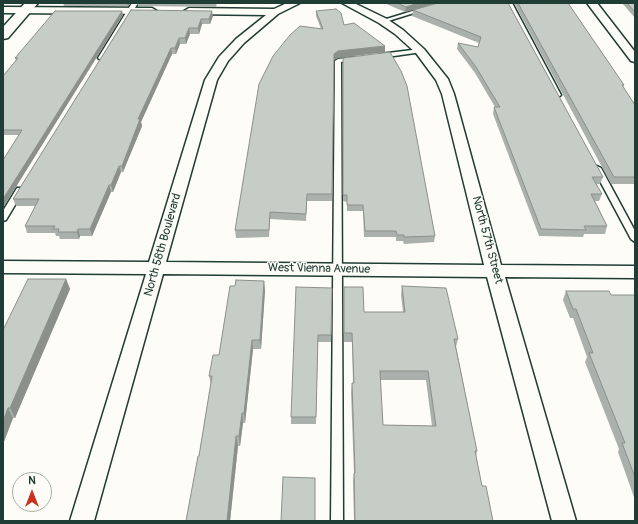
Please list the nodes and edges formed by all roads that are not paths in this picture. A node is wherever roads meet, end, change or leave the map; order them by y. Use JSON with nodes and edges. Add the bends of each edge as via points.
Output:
{"nodes":[{"id":1,"x":295,"y":3,"type":"edge"},
{"id":2,"x":347,"y":3,"type":"edge"},
{"id":3,"x":509,"y":3,"type":"edge"},
{"id":4,"x":592,"y":3,"type":"edge"},
{"id":5,"x":29,"y":7,"type":"edge"},
{"id":6,"x":132,"y":7,"type":"edge"},
{"id":7,"x":428,"y":8,"type":"edge"},
{"id":8,"x":6,"y":9,"type":"edge"},
{"id":9,"x":162,"y":11,"type":"edge"},
{"id":10,"x":177,"y":11,"type":"edge"},
{"id":11,"x":275,"y":12,"type":"junction"},
{"id":12,"x":383,"y":20,"type":"junction"},
{"id":13,"x":3,"y":35,"type":"edge"},
{"id":14,"x":420,"y":51,"type":"junction"},
{"id":15,"x":635,"y":59,"type":"edge"},
{"id":16,"x":98,"y":62,"type":"edge"},
{"id":17,"x":561,"y":100,"type":"edge"},
{"id":18,"x":594,"y":162,"type":"edge"},
{"id":19,"x":24,"y":184,"type":"edge"},
{"id":20,"x":3,"y":218,"type":"edge"},
{"id":21,"x":635,"y":239,"type":"edge"},
{"id":22,"x":3,"y":267,"type":"edge"},
{"id":23,"x":157,"y":267,"type":"junction"},
{"id":24,"x":337,"y":270,"type":"junction"},
{"id":25,"x":494,"y":270,"type":"junction"},
{"id":26,"x":635,"y":272,"type":"edge"},
{"id":27,"x":82,"y":521,"type":"edge"},
{"id":28,"x":337,"y":521,"type":"edge"},
{"id":29,"x":564,"y":521,"type":"edge"}],
"edges":[{"from":1,"to":11,"type":"street","name":"North 58th Boulevard"},
{"from":2,"to":12,"type":"street","name":"North 57th Street"},
{"from":3,"to":17,"type":"lane"},
{"from":4,"to":15,"type":"street"},
{"from":5,"to":6,"type":"street"},
{"from":5,"to":8,"type":"street"},
{"from":5,"to":13,"type":"main road"},
{"from":6,"to":9,"type":"street"},
{"from":6,"to":16,"type":"lane"},
{"from":7,"to":12,"type":"lane"},
{"from":10,"to":11,"type":"street"},
{"from":11,"to":23,"type":"street","name":"North 58th Boulevard","via":[[223,59],[211,80]]},
{"from":12,"to":14,"type":"street","name":"North 57th Street"},
{"from":14,"to":24,"type":"lane","via":[[338,61]]},
{"from":14,"to":25,"type":"street","name":"North 57th Street","via":[[442,79],[448,94]]},
{"from":18,"to":21,"type":"lane"},
{"from":19,"to":20,"type":"lane"},
{"from":22,"to":23,"type":"street","name":"West Vienna Avenue"},
{"from":23,"to":24,"type":"street","name":"West Vienna Avenue"},
{"from":23,"to":27,"type":"street","name":"North 58th Boulevard"},
{"from":24,"to":25,"type":"street","name":"West Vienna Avenue"},
{"from":24,"to":28,"type":"lane"},
{"from":25,"to":26,"type":"street","name":"West Vienna Avenue"},
{"from":25,"to":29,"type":"street","name":"North 57th Street"}]}
